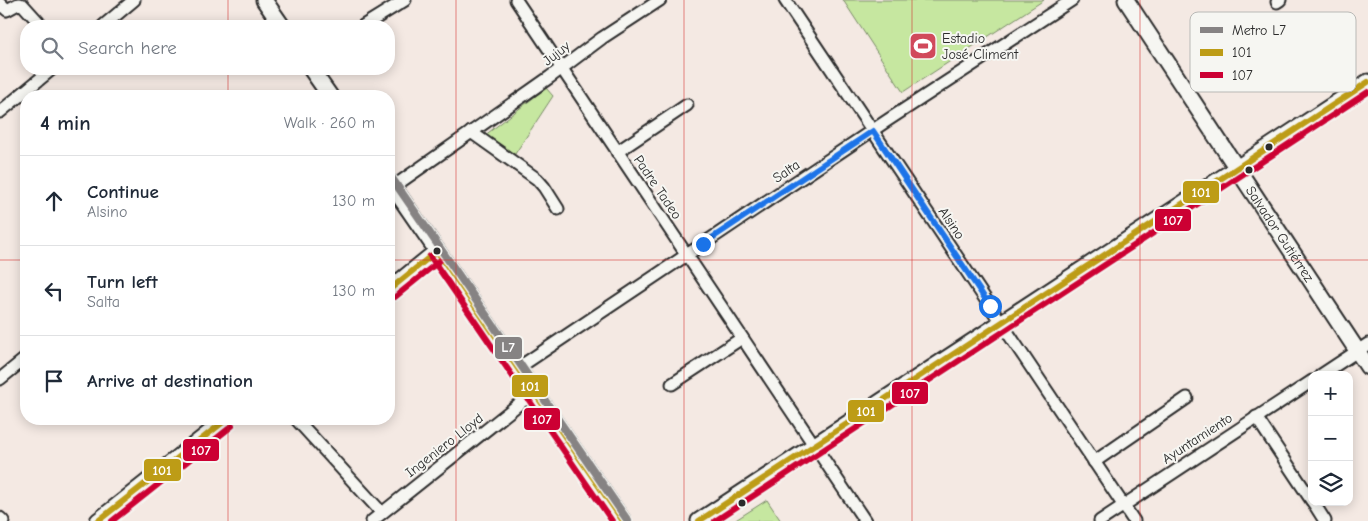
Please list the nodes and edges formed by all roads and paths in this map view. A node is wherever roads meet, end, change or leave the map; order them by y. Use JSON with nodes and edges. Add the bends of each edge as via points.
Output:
{"nodes":[{"id":1,"x":134,"y":0,"type":"edge"},
{"id":2,"x":264,"y":0,"type":"edge"},
{"id":3,"x":405,"y":0,"type":"edge"},
{"id":4,"x":516,"y":0,"type":"edge"},
{"id":5,"x":660,"y":0,"type":"edge"},
{"id":6,"x":785,"y":0,"type":"edge"},
{"id":7,"x":1072,"y":0,"type":"edge"},
{"id":8,"x":1126,"y":0,"type":"edge"},
{"id":9,"x":0,"y":3,"type":"edge"},
{"id":10,"x":37,"y":20,"type":"edge"},
{"id":11,"x":110,"y":20,"type":"edge"},
{"id":12,"x":278,"y":20,"type":"edge"},
{"id":13,"x":373,"y":20,"type":"edge"},
{"id":14,"x":561,"y":68,"type":"junction"},
{"id":15,"x":45,"y":75,"type":"edge"},
{"id":16,"x":315,"y":75,"type":"edge"},
{"id":17,"x":1368,"y":82,"type":"edge"},
{"id":18,"x":27,"y":90,"type":"edge"},
{"id":19,"x":326,"y":90,"type":"edge"},
{"id":20,"x":1356,"y":90,"type":"edge"},
{"id":21,"x":1353,"y":92,"type":"edge"},
{"id":22,"x":20,"y":95,"type":"edge"},
{"id":23,"x":688,"y":105,"type":"dead end"},
{"id":24,"x":0,"y":112,"type":"edge"},
{"id":25,"x":873,"y":131,"type":"junction"},
{"id":26,"x":471,"y":132,"type":"junction"},
{"id":27,"x":617,"y":152,"type":"junction"},
{"id":28,"x":1237,"y":168,"type":"junction"},
{"id":29,"x":395,"y":181,"type":"edge"},
{"id":30,"x":395,"y":190,"type":"edge"},
{"id":31,"x":558,"y":209,"type":"dead end"},
{"id":32,"x":437,"y":251,"type":"junction"},
{"id":33,"x":686,"y":256,"type":"junction"},
{"id":34,"x":395,"y":285,"type":"edge"},
{"id":35,"x":1001,"y":323,"type":"junction"},
{"id":36,"x":742,"y":338,"type":"junction"},
{"id":37,"x":1363,"y":347,"type":"edge"},
{"id":38,"x":20,"y":363,"type":"edge"},
{"id":39,"x":1368,"y":367,"type":"edge"},
{"id":40,"x":518,"y":368,"type":"junction"},
{"id":41,"x":1327,"y":371,"type":"edge"},
{"id":42,"x":0,"y":378,"type":"edge"},
{"id":43,"x":672,"y":384,"type":"dead end"},
{"id":44,"x":1308,"y":384,"type":"edge"},
{"id":45,"x":534,"y":392,"type":"junction"},
{"id":46,"x":1187,"y":398,"type":"dead end"},
{"id":47,"x":1256,"y":417,"type":"junction"},
{"id":48,"x":219,"y":425,"type":"edge"},
{"id":49,"x":301,"y":425,"type":"edge"},
{"id":50,"x":814,"y":446,"type":"junction"},
{"id":51,"x":1094,"y":462,"type":"junction"},
{"id":52,"x":1308,"y":496,"type":"edge"},
{"id":53,"x":1123,"y":505,"type":"junction"},
{"id":54,"x":1315,"y":506,"type":"edge"},
{"id":55,"x":382,"y":513,"type":"junction"},
{"id":56,"x":0,"y":518,"type":"edge"},
{"id":57,"x":3,"y":521,"type":"edge"},
{"id":58,"x":98,"y":521,"type":"edge"},
{"id":59,"x":372,"y":521,"type":"edge"},
{"id":60,"x":624,"y":521,"type":"edge"},
{"id":61,"x":699,"y":521,"type":"edge"},
{"id":62,"x":864,"y":521,"type":"edge"},
{"id":63,"x":1100,"y":521,"type":"edge"},
{"id":64,"x":1134,"y":521,"type":"edge"},
{"id":65,"x":1325,"y":521,"type":"edge"}],
"edges":[{"from":1,"to":11,"type":"street"},
{"from":2,"to":12,"type":"main road"},
{"from":3,"to":13,"type":"street"},
{"from":4,"to":14,"type":"street","name":"Padre Tadeo"},
{"from":5,"to":14,"type":"street","name":"Jujuy"},
{"from":6,"to":25,"type":"street","name":"Alsino"},
{"from":7,"to":25,"type":"street","name":"Salta"},
{"from":8,"to":28,"type":"main road","name":"Salvador Gutiérrez"},
{"from":9,"to":10,"type":"street","via":[[7,10],[23,5]]},
{"from":14,"to":26,"type":"street","name":"Jujuy"},
{"from":14,"to":27,"type":"street","name":"Padre Tadeo"},
{"from":15,"to":18,"type":"street"},
{"from":16,"to":19,"type":"main road"},
{"from":17,"to":20,"type":"main road"},
{"from":21,"to":28,"type":"main road"},
{"from":22,"to":24,"type":"street"},
{"from":23,"to":27,"type":"street","name":"Padre Tadeo"},
{"from":25,"to":33,"type":"street","name":"Salta"},
{"from":25,"to":35,"type":"street","name":"Alsino"},
{"from":26,"to":29,"type":"street","name":"Jujuy"},
{"from":26,"to":31,"type":"street","via":[[537,179]]},
{"from":27,"to":33,"type":"street","name":"Padre Tadeo"},
{"from":28,"to":35,"type":"main road"},
{"from":28,"to":37,"type":"main road","name":"Salvador Gutiérrez"},
{"from":30,"to":32,"type":"main road"},
{"from":32,"to":34,"type":"main road"},
{"from":32,"to":40,"type":"main road"},
{"from":33,"to":36,"type":"street","name":"Padre Tadeo"},
{"from":33,"to":40,"type":"street","name":"Salta"},
{"from":35,"to":50,"type":"main road"},
{"from":35,"to":51,"type":"street","name":"Alsino"},
{"from":36,"to":43,"type":"street"},
{"from":36,"to":50,"type":"street","name":"Padre Tadeo"},
{"from":37,"to":39,"type":"main road","name":"Salvador Gutiérrez"},
{"from":37,"to":41,"type":"street"},
{"from":38,"to":42,"type":"street"},
{"from":40,"to":45,"type":"main road"},
{"from":44,"to":47,"type":"street","name":"Ayuntamiento"},
{"from":45,"to":55,"type":"street","name":"Ingeniero Lloyd"},
{"from":45,"to":60,"type":"main road"},
{"from":46,"to":51,"type":"street"},
{"from":47,"to":52,"type":"street"},
{"from":47,"to":53,"type":"street","name":"Ayuntamiento"},
{"from":48,"to":58,"type":"main road"},
{"from":49,"to":55,"type":"street"},
{"from":50,"to":61,"type":"main road"},
{"from":50,"to":62,"type":"street","name":"Padre Tadeo"},
{"from":51,"to":53,"type":"street","name":"Alsino"},
{"from":53,"to":63,"type":"street","name":"Ayuntamiento"},
{"from":53,"to":64,"type":"street","name":"Alsino"},
{"from":54,"to":65,"type":"street"},
{"from":55,"to":59,"type":"street","name":"Ingeniero Lloyd"},
{"from":56,"to":57,"type":"street"}]}
